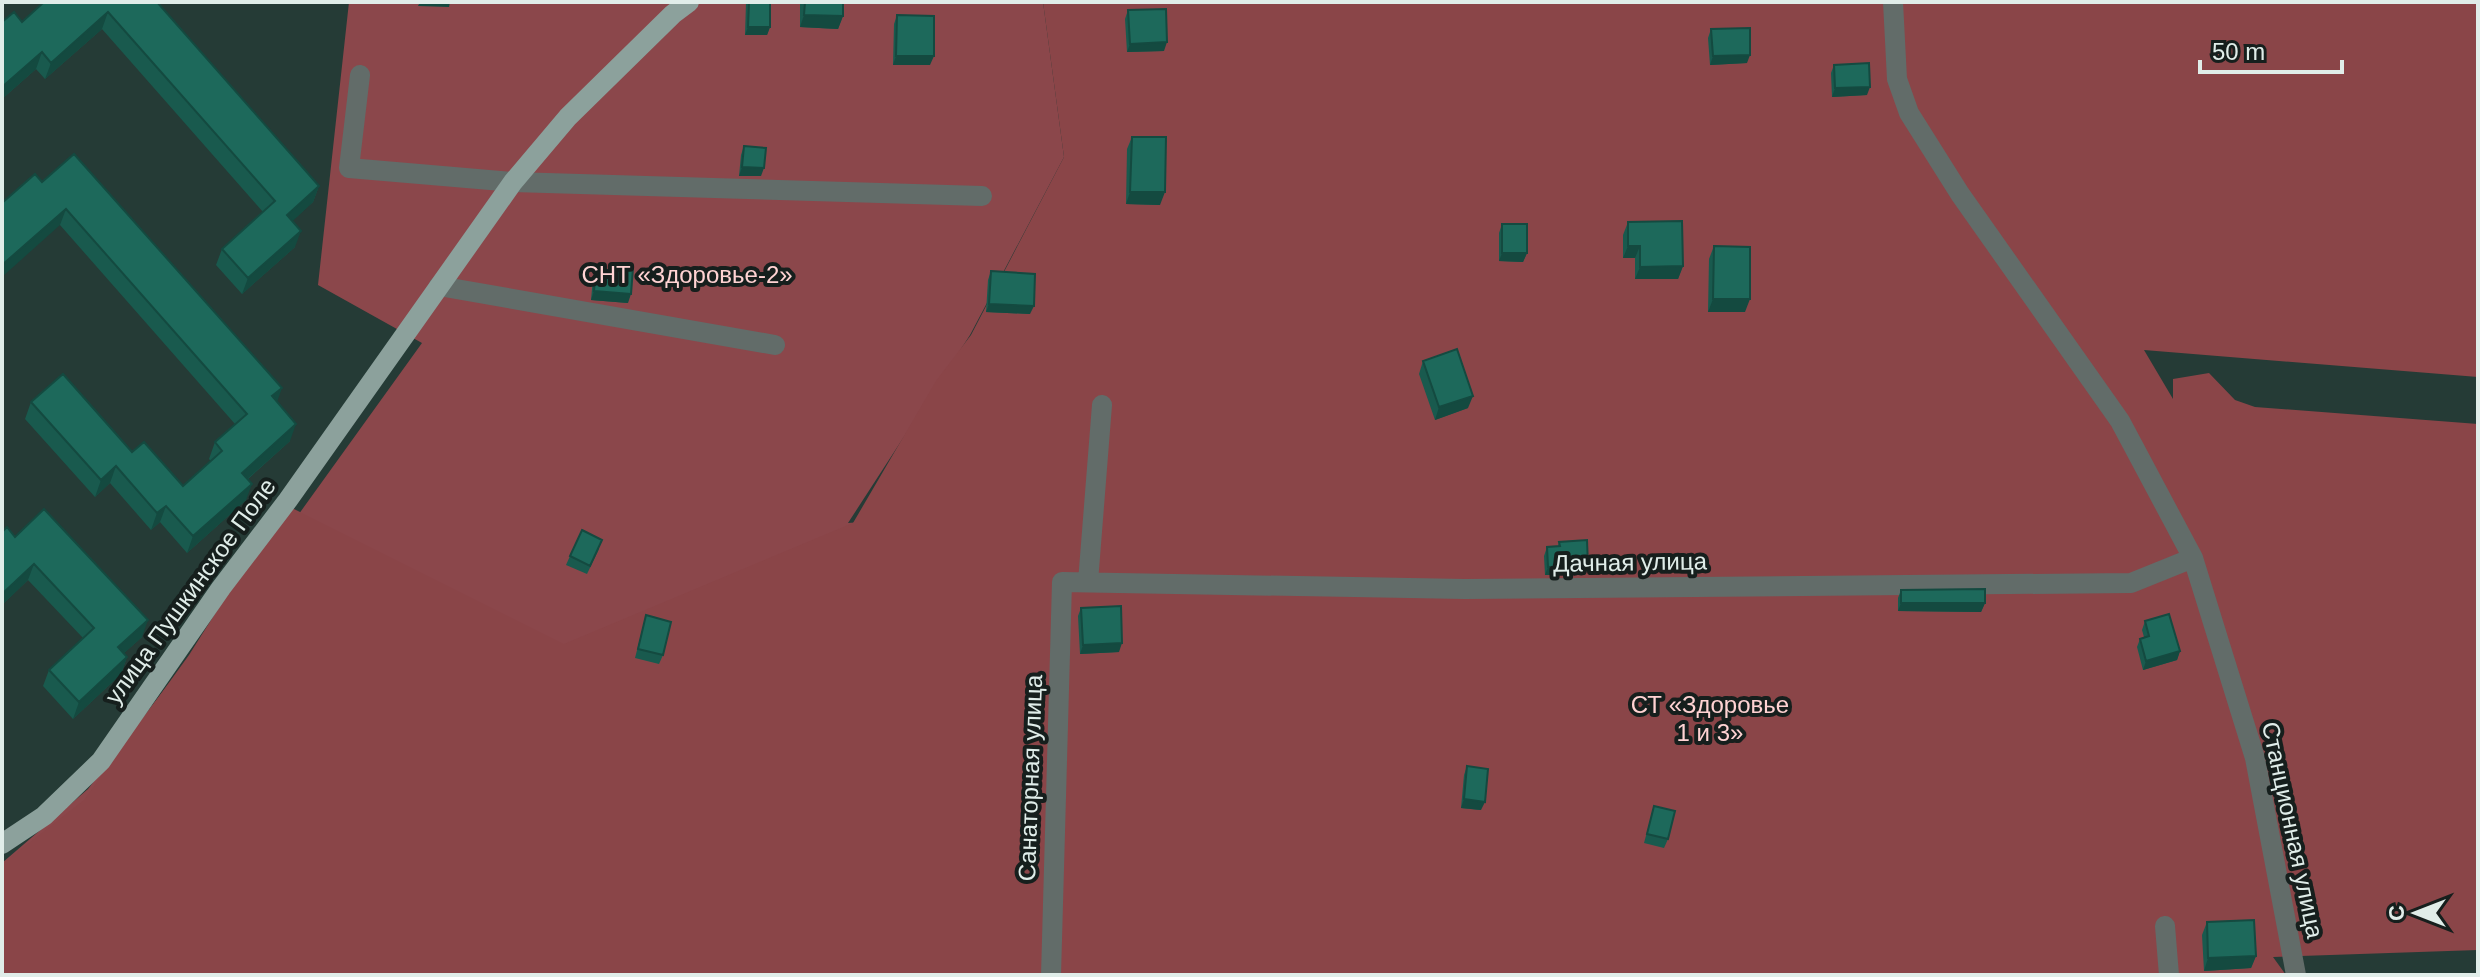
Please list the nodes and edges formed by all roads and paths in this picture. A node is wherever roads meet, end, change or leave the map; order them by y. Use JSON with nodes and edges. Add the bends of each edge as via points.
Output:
{"nodes":[{"id":1,"x":689,"y":2,"type":"edge"},
{"id":2,"x":1893,"y":2,"type":"edge"},
{"id":3,"x":360,"y":75,"type":"dead end"},
{"id":4,"x":513,"y":182,"type":"junction"},
{"id":5,"x":982,"y":196,"type":"dead end"},
{"id":6,"x":439,"y":286,"type":"junction"},
{"id":7,"x":775,"y":345,"type":"dead end"},
{"id":8,"x":1102,"y":405,"type":"dead end"},
{"id":9,"x":2193,"y":558,"type":"junction"},
{"id":10,"x":1062,"y":582,"type":"joint"},
{"id":11,"x":1088,"y":582,"type":"junction"},
{"id":12,"x":2,"y":844,"type":"edge"},
{"id":13,"x":2165,"y":926,"type":"dead end"},
{"id":14,"x":1051,"y":975,"type":"edge"},
{"id":15,"x":2169,"y":975,"type":"edge"},
{"id":16,"x":2296,"y":975,"type":"edge"}],
"edges":[{"from":1,"to":4,"type":"main road","name":"улица Пушкинское Поле","via":[[568,117]]},
{"from":2,"to":9,"type":"street","name":"Станционная улица","via":[[1897,79],[1909,113],[2120,421]]},
{"from":3,"to":4,"type":"street","via":[[349,168]]},
{"from":4,"to":5,"type":"street"},
{"from":4,"to":6,"type":"main road","name":"улица Пушкинское Поле"},
{"from":6,"to":7,"type":"street"},
{"from":6,"to":12,"type":"main road","name":"улица Пушкинское Поле","via":[[101,761],[44,816]]},
{"from":8,"to":11,"type":"street"},
{"from":9,"to":11,"type":"street","name":"Дачная улица","via":[[2131,583],[1465,589]]},
{"from":9,"to":16,"type":"street","name":"Станционная улица","via":[[2255,758]]},
{"from":10,"to":11,"type":"street","name":"Дачная улица"},
{"from":10,"to":14,"type":"street","name":"Санаторная улица"},
{"from":13,"to":15,"type":"street"}]}
